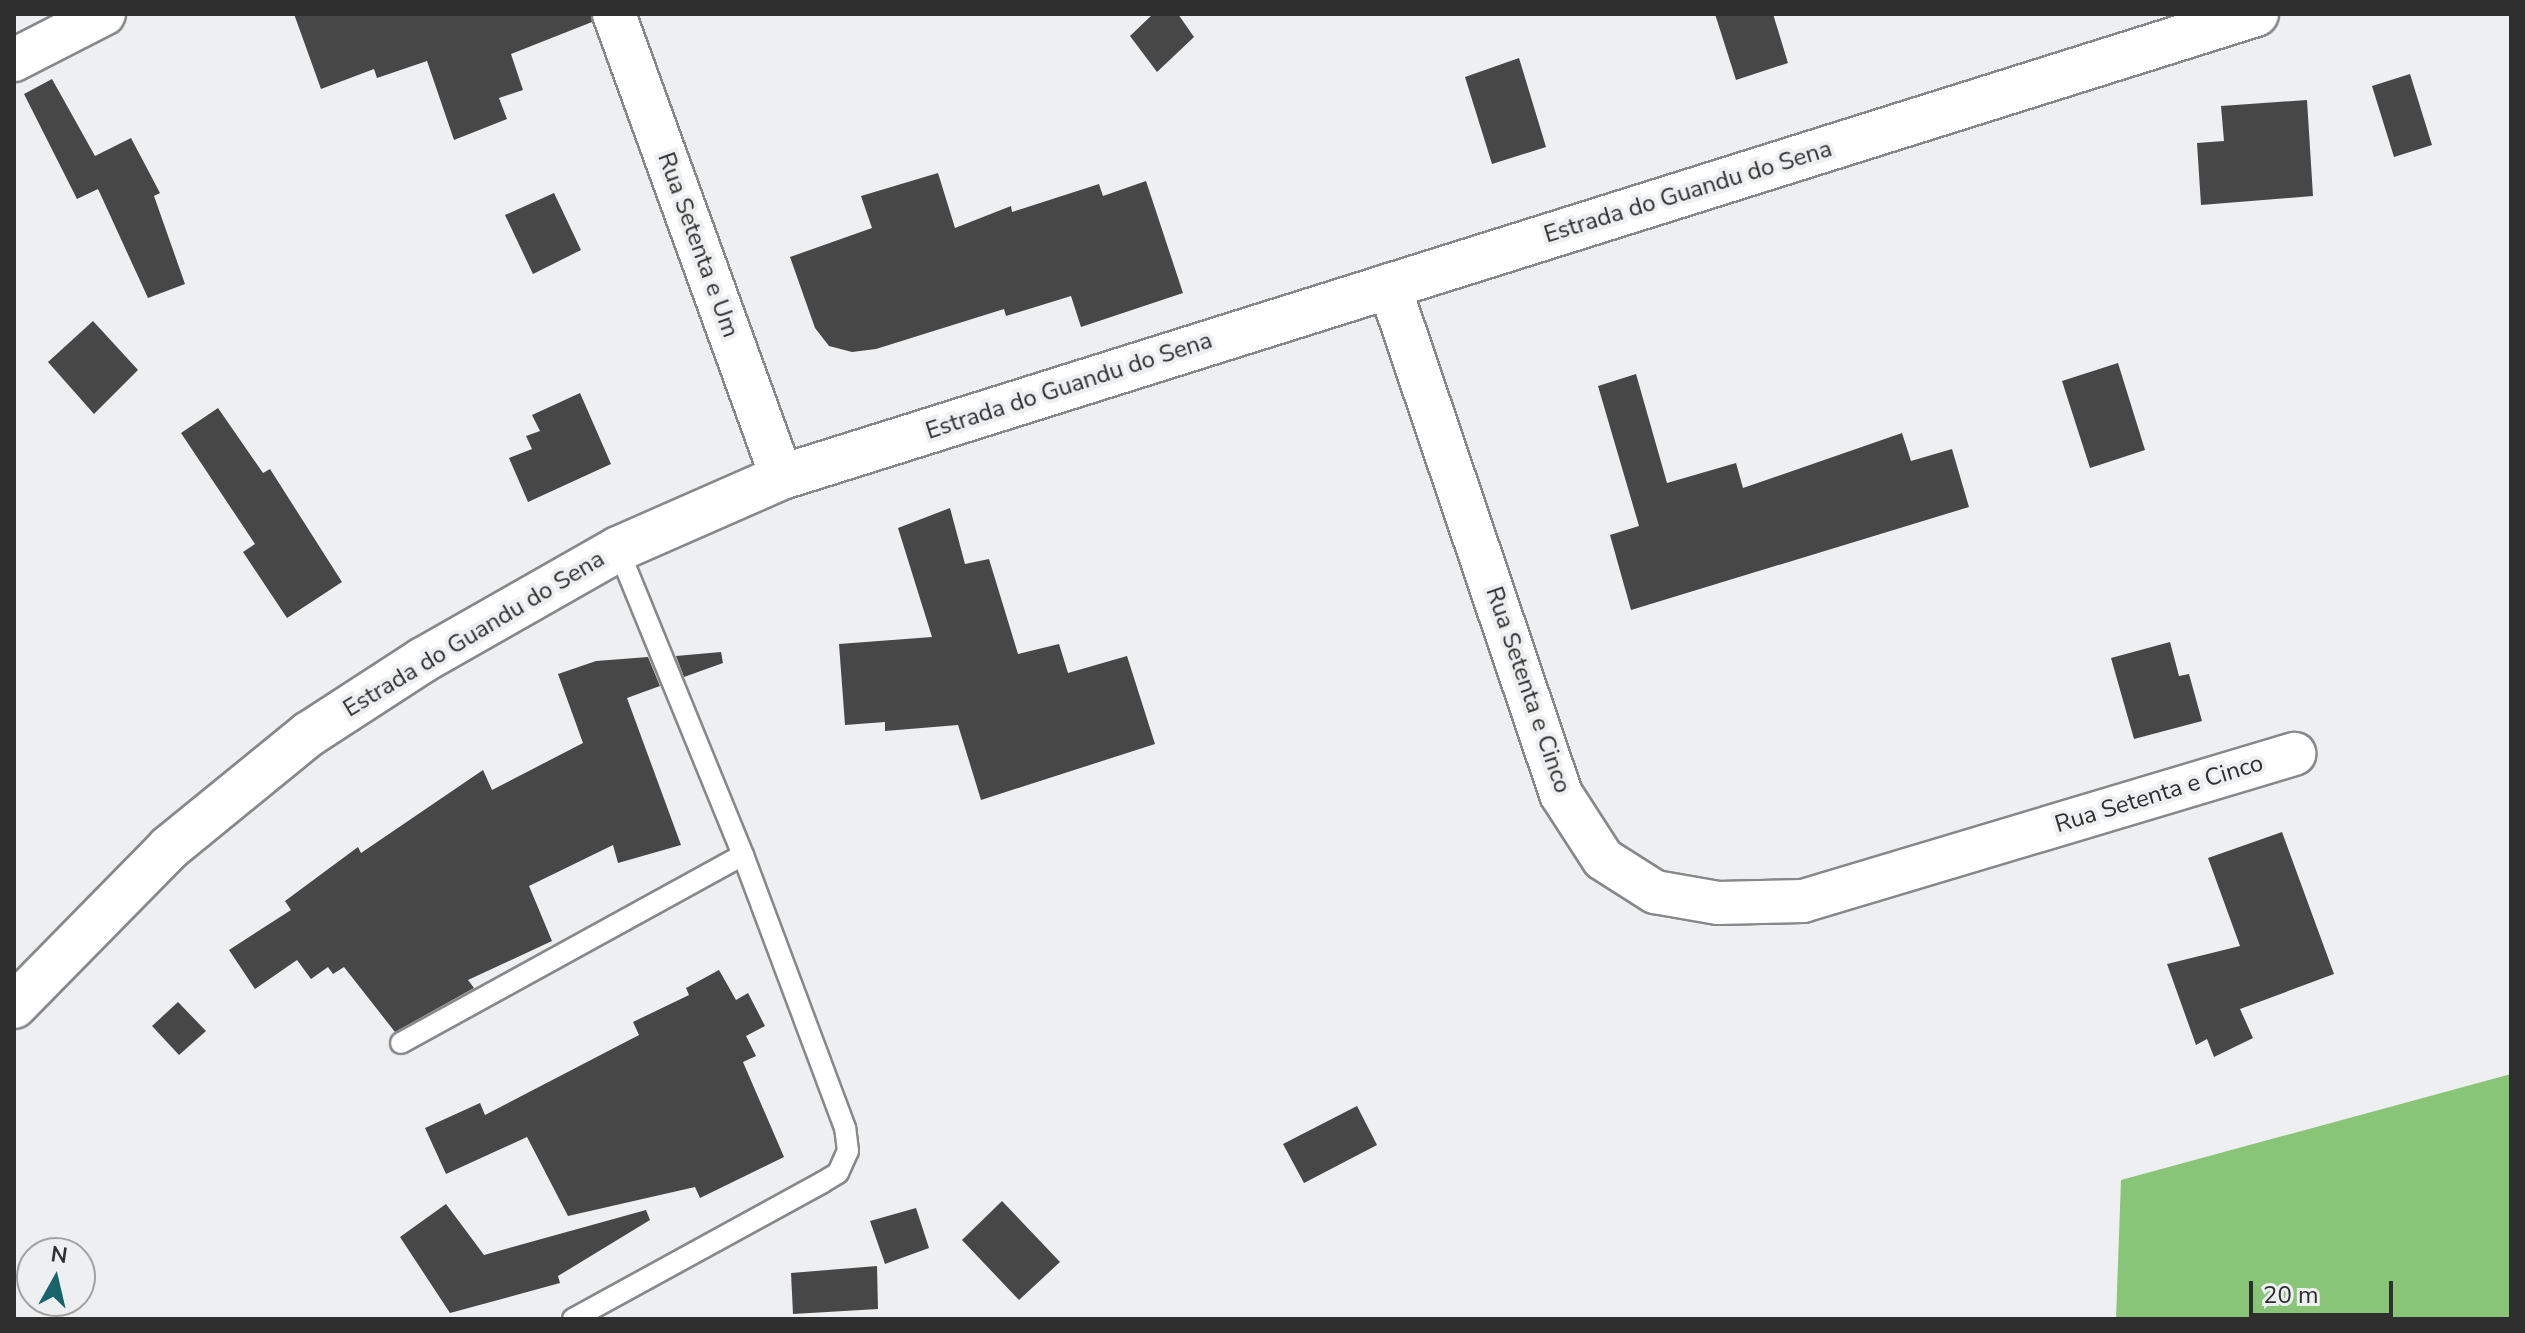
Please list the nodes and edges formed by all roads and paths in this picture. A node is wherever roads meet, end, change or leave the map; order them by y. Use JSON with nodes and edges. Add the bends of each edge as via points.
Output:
{"nodes":[{"id":1,"x":104,"y":14,"type":"edge"},
{"id":2,"x":614,"y":14,"type":"edge"},
{"id":3,"x":2229,"y":18,"type":"edge"},
{"id":4,"x":14,"y":60,"type":"edge"},
{"id":5,"x":1389,"y":285,"type":"junction"},
{"id":6,"x":782,"y":477,"type":"junction"},
{"id":7,"x":618,"y":549,"type":"junction"},
{"id":8,"x":2294,"y":754,"type":"dead end"},
{"id":9,"x":743,"y":855,"type":"junction"},
{"id":10,"x":14,"y":1006,"type":"edge"},
{"id":11,"x":401,"y":1043,"type":"dead end"},
{"id":12,"x":573,"y":1319,"type":"edge"}],
"edges":[{"from":1,"to":4,"type":"street"},
{"from":2,"to":6,"type":"street","name":"Rua Setenta e Um"},
{"from":3,"to":5,"type":"main road","name":"Estrada do Guandu do Sena"},
{"from":5,"to":6,"type":"main road","name":"Estrada do Guandu do Sena"},
{"from":5,"to":8,"type":"street","name":"Rua Setenta e Cinco","via":[[1561,794],[1603,859],[1655,892],[1718,903],[1803,901]]},
{"from":6,"to":7,"type":"main road","name":"Estrada do Guandu do Sena"},
{"from":7,"to":9,"type":"lane"},
{"from":7,"to":10,"type":"main road","name":"Estrada do Guandu do Sena","via":[[436,653],[309,734],[169,848]]},
{"from":9,"to":11,"type":"lane"},
{"from":9,"to":12,"type":"lane","via":[[845,1128],[845,1162],[823,1182]]}]}
